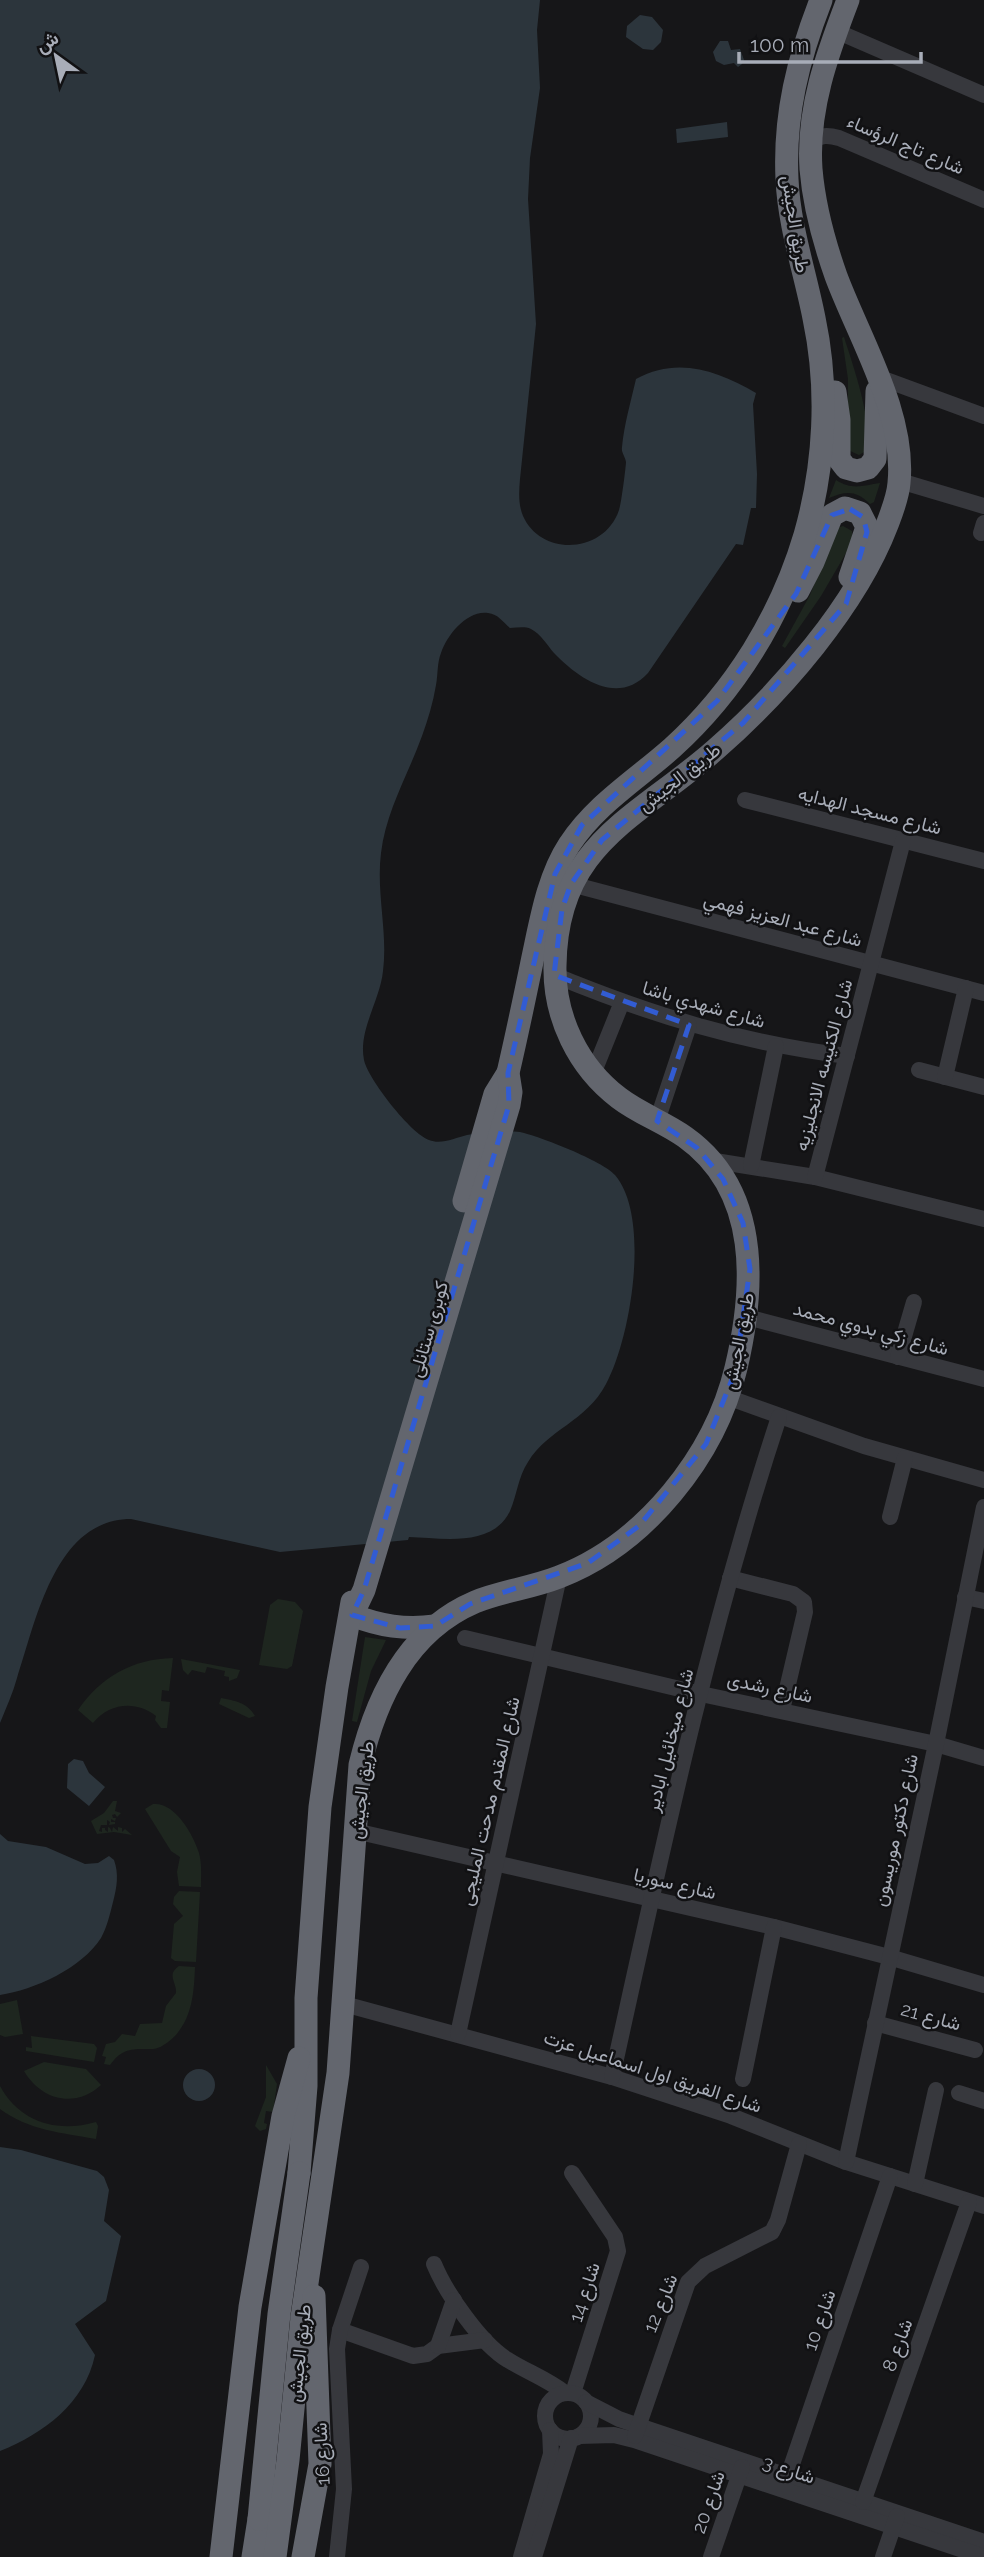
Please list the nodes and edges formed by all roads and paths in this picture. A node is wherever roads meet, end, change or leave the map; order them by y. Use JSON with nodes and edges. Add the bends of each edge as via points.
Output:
{"nodes":[{"id":1,"x":821,"y":0,"type":"edge"},
{"id":2,"x":848,"y":0,"type":"edge"},
{"id":3,"x":836,"y":32,"type":"junction"},
{"id":4,"x":984,"y":94,"type":"edge"},
{"id":5,"x":811,"y":141,"type":"junction"},
{"id":6,"x":984,"y":200,"type":"edge"},
{"id":7,"x":821,"y":352,"type":"junction"},
{"id":8,"x":878,"y":377,"type":"junction"},
{"id":9,"x":984,"y":415,"type":"edge"},
{"id":10,"x":900,"y":481,"type":"junction"},
{"id":11,"x":984,"y":506,"type":"edge"},
{"id":12,"x":846,"y":604,"type":"junction"},
{"id":13,"x":762,"y":636,"type":"junction"},
{"id":14,"x":745,"y":800,"type":"dead end"},
{"id":15,"x":903,"y":841,"type":"junction"},
{"id":16,"x":984,"y":861,"type":"edge"},
{"id":17,"x":571,"y":884,"type":"junction"},
{"id":18,"x":871,"y":964,"type":"junction"},
{"id":19,"x":554,"y":975,"type":"junction"},
{"id":20,"x":966,"y":988,"type":"junction"},
{"id":21,"x":984,"y":993,"type":"edge"},
{"id":22,"x":622,"y":1002,"type":"junction"},
{"id":23,"x":689,"y":1025,"type":"junction"},
{"id":24,"x":776,"y":1046,"type":"junction"},
{"id":25,"x":847,"y":1056,"type":"junction"},
{"id":26,"x":509,"y":1070,"type":"joint"},
{"id":27,"x":919,"y":1070,"type":"dead end"},
{"id":28,"x":593,"y":1074,"type":"junction"},
{"id":29,"x":945,"y":1077,"type":"junction"},
{"id":30,"x":984,"y":1087,"type":"edge"},
{"id":31,"x":657,"y":1121,"type":"junction"},
{"id":32,"x":709,"y":1160,"type":"junction"},
{"id":33,"x":751,"y":1166,"type":"junction"},
{"id":34,"x":815,"y":1177,"type":"junction"},
{"id":35,"x":984,"y":1219,"type":"edge"},
{"id":36,"x":914,"y":1301,"type":"dead end"},
{"id":37,"x":747,"y":1317,"type":"junction"},
{"id":38,"x":898,"y":1357,"type":"junction"},
{"id":39,"x":984,"y":1379,"type":"edge"},
{"id":40,"x":727,"y":1397,"type":"junction"},
{"id":41,"x":779,"y":1417,"type":"junction"},
{"id":42,"x":905,"y":1458,"type":"junction"},
{"id":43,"x":984,"y":1480,"type":"edge"},
{"id":44,"x":984,"y":1507,"type":"edge"},
{"id":45,"x":890,"y":1517,"type":"dead end"},
{"id":46,"x":981,"y":1540,"type":"edge"},
{"id":47,"x":559,"y":1577,"type":"junction"},
{"id":48,"x":730,"y":1578,"type":"junction"},
{"id":49,"x":359,"y":1589,"type":"joint"},
{"id":50,"x":965,"y":1597,"type":"junction"},
{"id":51,"x":984,"y":1601,"type":"edge"},
{"id":52,"x":352,"y":1615,"type":"junction"},
{"id":53,"x":435,"y":1626,"type":"junction"},
{"id":54,"x":465,"y":1638,"type":"dead end"},
{"id":55,"x":543,"y":1655,"type":"junction"},
{"id":56,"x":701,"y":1694,"type":"junction"},
{"id":57,"x":782,"y":1710,"type":"junction"},
{"id":58,"x":936,"y":1744,"type":"junction"},
{"id":59,"x":984,"y":1758,"type":"edge"},
{"id":60,"x":355,"y":1831,"type":"junction"},
{"id":61,"x":496,"y":1863,"type":"junction"},
{"id":62,"x":652,"y":1899,"type":"junction"},
{"id":63,"x":774,"y":1927,"type":"junction"},
{"id":64,"x":889,"y":1957,"type":"junction"},
{"id":65,"x":984,"y":1985,"type":"edge"},
{"id":66,"x":344,"y":2004,"type":"junction"},
{"id":67,"x":875,"y":2023,"type":"junction"},
{"id":68,"x":458,"y":2034,"type":"junction"},
{"id":69,"x":305,"y":2038,"type":"junction"},
{"id":70,"x":975,"y":2050,"type":"dead end"},
{"id":71,"x":612,"y":2077,"type":"junction"},
{"id":72,"x":743,"y":2079,"type":"dead end"},
{"id":73,"x":936,"y":2090,"type":"dead end"},
{"id":74,"x":958,"y":2093,"type":"dead end"},
{"id":75,"x":984,"y":2101,"type":"edge"},
{"id":76,"x":799,"y":2144,"type":"junction"},
{"id":77,"x":846,"y":2161,"type":"junction"},
{"id":78,"x":572,"y":2173,"type":"dead end"},
{"id":79,"x":890,"y":2176,"type":"junction"},
{"id":80,"x":915,"y":2184,"type":"junction"},
{"id":81,"x":977,"y":2204,"type":"edge"},
{"id":82,"x":313,"y":2253,"type":"junction"},
{"id":83,"x":434,"y":2264,"type":"dead end"},
{"id":84,"x":361,"y":2267,"type":"dead end"},
{"id":85,"x":454,"y":2300,"type":"junction"},
{"id":86,"x":340,"y":2330,"type":"junction"},
{"id":87,"x":485,"y":2340,"type":"junction"},
{"id":88,"x":438,"y":2346,"type":"junction"},
{"id":89,"x":575,"y":2396,"type":"junction"},
{"id":90,"x":550,"y":2430,"type":"junction"},
{"id":91,"x":637,"y":2433,"type":"junction"},
{"id":92,"x":575,"y":2437,"type":"junction"},
{"id":93,"x":742,"y":2468,"type":"junction"},
{"id":94,"x":788,"y":2476,"type":"junction"},
{"id":95,"x":230,"y":2481,"type":"junction"},
{"id":96,"x":316,"y":2490,"type":"junction"},
{"id":97,"x":863,"y":2502,"type":"junction"},
{"id":98,"x":896,"y":2519,"type":"junction"},
{"id":99,"x":980,"y":2548,"type":"edge"},
{"id":100,"x":221,"y":2557,"type":"edge"},
{"id":101,"x":253,"y":2557,"type":"edge"},
{"id":102,"x":275,"y":2557,"type":"edge"},
{"id":103,"x":303,"y":2557,"type":"edge"},
{"id":104,"x":337,"y":2557,"type":"edge"},
{"id":105,"x":521,"y":2557,"type":"edge"},
{"id":106,"x":534,"y":2557,"type":"edge"},
{"id":107,"x":711,"y":2557,"type":"edge"},
{"id":108,"x":883,"y":2557,"type":"edge"}],
"edges":[{"from":1,"to":7,"type":"highway","name":"طريق الجيش","via":[[796,74],[786,155],[790,209]]},
{"from":2,"to":3,"type":"highway","name":"طريق الجيش"},
{"from":3,"to":4,"type":"street"},
{"from":3,"to":5,"type":"highway","name":"طريق الجيش","via":[[817,91]]},
{"from":5,"to":6,"type":"street","name":"شارع تاج الرؤساء","via":[[829,135],[839,138]]},
{"from":5,"to":8,"type":"highway","name":"طريق الجيش","via":[[815,197],[828,252]]},
{"from":7,"to":8,"type":"highway","via":[[837,405],[839,459],[851,471],[868,468],[875,459]]},
{"from":7,"to":13,"type":"highway","name":"طريق الجيش","via":[[822,442],[813,504],[795,564]]},
{"from":8,"to":9,"type":"street"},
{"from":8,"to":10,"type":"highway","name":"طريق الجيش","via":[[895,434]]},
{"from":10,"to":11,"type":"street"},
{"from":10,"to":12,"type":"highway","name":"طريق الجيش","via":[[885,531]]},
{"from":12,"to":13,"type":"highway","via":[[867,527],[860,513],[845,508],[831,515],[805,579]]},
{"from":12,"to":17,"type":"highway","name":"طريق الجيش","via":[[743,723],[693,769],[619,824],[586,858]]},
{"from":13,"to":26,"type":"highway","name":"طريق الجيش","via":[[736,676],[695,724],[601,805],[566,849],[539,929]]},
{"from":14,"to":15,"type":"street","name":"شارع مسجد الهدايه"},
{"from":15,"to":16,"type":"street","name":"شارع مسجد الهدايه"},
{"from":15,"to":18,"type":"street","name":"شارع الكنيسه الانجليزيه"},
{"from":17,"to":18,"type":"street","name":"شارع عبد العزيز فهمي"},
{"from":17,"to":19,"type":"highway","name":"طريق الجيش","via":[[555,942]]},
{"from":18,"to":20,"type":"street","name":"شارع عبد العزيز فهمي"},
{"from":18,"to":25,"type":"street","name":"شارع الكنيسه الانجليزيه"},
{"from":19,"to":22,"type":"street","name":"شارع شهدي باشا"},
{"from":19,"to":28,"type":"highway","name":"طريق الجيش","via":[[562,1017]]},
{"from":20,"to":21,"type":"street","name":"شارع عبد العزيز فهمي"},
{"from":20,"to":29,"type":"street"},
{"from":22,"to":23,"type":"street","name":"شارع شهدي باشا"},
{"from":22,"to":28,"type":"street"},
{"from":23,"to":24,"type":"street","name":"شارع شهدي باشا"},
{"from":23,"to":31,"type":"street"},
{"from":24,"to":25,"type":"street","name":"شارع شهدي باشا"},
{"from":24,"to":33,"type":"street"},
{"from":25,"to":34,"type":"street","name":"شارع الكنيسه الانجليزيه"},
{"from":26,"to":49,"type":"highway","name":"كوبرى ستانلى","via":[[509,1105]]},
{"from":27,"to":29,"type":"street"},
{"from":28,"to":31,"type":"highway","name":"طريق الجيش","via":[[619,1098]]},
{"from":29,"to":30,"type":"street"},
{"from":31,"to":32,"type":"highway","name":"طريق الجيش","via":[[685,1137]]},
{"from":32,"to":33,"type":"street"},
{"from":32,"to":37,"type":"highway","name":"طريق الجيش","via":[[743,1223],[750,1269]]},
{"from":33,"to":34,"type":"street"},
{"from":34,"to":35,"type":"street"},
{"from":36,"to":38,"type":"street"},
{"from":37,"to":38,"type":"street","name":"شارع زكي بدوي محمد"},
{"from":37,"to":40,"type":"highway","name":"طريق الجيش"},
{"from":38,"to":39,"type":"street","name":"شارع زكي بدوي محمد"},
{"from":40,"to":41,"type":"street"},
{"from":40,"to":47,"type":"highway","name":"طريق الجيش","via":[[693,1465],[661,1504],[615,1546]]},
{"from":41,"to":42,"type":"street"},
{"from":41,"to":48,"type":"street","name":"شارع ميخائيل ابادير"},
{"from":42,"to":43,"type":"street"},
{"from":42,"to":45,"type":"street"},
{"from":44,"to":46,"type":"street","name":"شارع دكتور موريسون"},
{"from":46,"to":50,"type":"street","name":"شارع دكتور موريسون"},
{"from":47,"to":53,"type":"highway","name":"طريق الجيش","via":[[470,1604]]},
{"from":47,"to":55,"type":"street","name":"شارع المقدم مدحت المليجى"},
{"from":48,"to":56,"type":"street","name":"شارع ميخائيل ابادير"},
{"from":48,"to":57,"type":"street","via":[[793,1594],[804,1602]]},
{"from":49,"to":52,"type":"highway","name":"طريق الجيش"},
{"from":50,"to":51,"type":"street"},
{"from":50,"to":58,"type":"street","name":"شارع دكتور موريسون"},
{"from":52,"to":53,"type":"highway","via":[[400,1628]]},
{"from":52,"to":69,"type":"highway","name":"طريق الجيش","via":[[338,1677],[320,1807]]},
{"from":53,"to":60,"type":"highway","name":"طريق الجيش","via":[[402,1663],[369,1729],[360,1765]]},
{"from":54,"to":55,"type":"street","name":"شارع رشدى"},
{"from":55,"to":56,"type":"street","name":"شارع رشدى"},
{"from":55,"to":61,"type":"street","name":"شارع المقدم مدحت المليجى"},
{"from":56,"to":57,"type":"street","name":"شارع رشدى"},
{"from":56,"to":62,"type":"street","name":"شارع ميخائيل ابادير"},
{"from":57,"to":58,"type":"street","name":"شارع رشدى"},
{"from":58,"to":59,"type":"street","name":"شارع رشدى"},
{"from":58,"to":64,"type":"street","name":"شارع دكتور موريسون"},
{"from":60,"to":61,"type":"street","name":"شارع سوريا"},
{"from":60,"to":66,"type":"highway","name":"طريق الجيش"},
{"from":61,"to":62,"type":"street","name":"شارع سوريا"},
{"from":61,"to":68,"type":"street","name":"شارع المقدم مدحت المليجى"},
{"from":62,"to":63,"type":"street","name":"شارع سوريا"},
{"from":62,"to":71,"type":"street","name":"شارع ميخائيل ابادير"},
{"from":63,"to":64,"type":"street","name":"شارع سوريا"},
{"from":63,"to":72,"type":"street"},
{"from":64,"to":65,"type":"street","name":"شارع سوريا"},
{"from":64,"to":67,"type":"street","name":"شارع دكتور موريسون"},
{"from":66,"to":68,"type":"street","name":"شارع الفريق اول اسماعيل عزت"},
{"from":66,"to":82,"type":"highway","name":"طريق الجيش"},
{"from":67,"to":70,"type":"street","name":"شارع 21"},
{"from":67,"to":77,"type":"street","name":"شارع دكتور موريسون"},
{"from":68,"to":71,"type":"street","name":"شارع الفريق اول اسماعيل عزت"},
{"from":69,"to":95,"type":"highway","via":[[283,2116],[250,2306]]},
{"from":69,"to":101,"type":"highway","name":"طريق الجيش","bridge":true,"via":[[299,2173]]},
{"from":71,"to":76,"type":"street","name":"شارع الفريق اول اسماعيل عزت"},
{"from":73,"to":80,"type":"street"},
{"from":74,"to":75,"type":"street"},
{"from":76,"to":77,"type":"street","name":"شارع الفريق اول اسماعيل عزت"},
{"from":76,"to":91,"type":"street","name":"شارع 12","via":[[772,2232],[705,2266],[688,2282]]},
{"from":77,"to":79,"type":"street","name":"شارع الفريق اول اسماعيل عزت"},
{"from":78,"to":89,"type":"street","name":"شارع 14","via":[[615,2237],[618,2251]]},
{"from":79,"to":80,"type":"street","name":"شارع الفريق اول اسماعيل عزت"},
{"from":79,"to":94,"type":"street","name":"شارع 10"},
{"from":80,"to":81,"type":"street","name":"شارع الفريق اول اسماعيل عزت"},
{"from":81,"to":97,"type":"street","name":"شارع 8"},
{"from":82,"to":96,"type":"highway","via":[[320,2464]]},
{"from":82,"to":102,"type":"highway","name":"طريق الجيش","bridge":true},
{"from":83,"to":85,"type":"street","name":"شارع 3"},
{"from":84,"to":86,"type":"street","name":"شارع 16"},
{"from":85,"to":87,"type":"street","name":"شارع 3"},
{"from":85,"to":88,"type":"street"},
{"from":86,"to":88,"type":"street","via":[[413,2356]]},
{"from":86,"to":104,"type":"street","name":"شارع 16","via":[[337,2374],[344,2489]]},
{"from":87,"to":88,"type":"street"},
{"from":87,"to":89,"type":"street","name":"شارع 3","via":[[508,2360]]},
{"from":89,"to":90,"type":"street","via":[[557,2396],[547,2407]]},
{"from":89,"to":91,"type":"street","name":"شارع 3"},
{"from":89,"to":92,"type":"street","via":[[591,2416],[585,2431]]},
{"from":90,"to":92,"type":"street","via":[[563,2438]]},
{"from":90,"to":105,"type":"street","via":[[551,2455]]},
{"from":91,"to":92,"type":"street","name":"شارع 3"},
{"from":91,"to":93,"type":"street","name":"شارع 3"},
{"from":92,"to":106,"type":"street"},
{"from":93,"to":94,"type":"street","name":"شارع 3"},
{"from":93,"to":98,"type":"street","name":"شارع 3"},
{"from":93,"to":107,"type":"street","name":"شارع 20"},
{"from":94,"to":97,"type":"street","name":"شارع 3"},
{"from":95,"to":96,"type":"highway","via":[[247,2493],[296,2499]]},
{"from":95,"to":100,"type":"highway"},
{"from":96,"to":103,"type":"highway"},
{"from":97,"to":98,"type":"street","name":"شارع 3"},
{"from":98,"to":99,"type":"street","name":"شارع 3"},
{"from":98,"to":108,"type":"street"}]}
